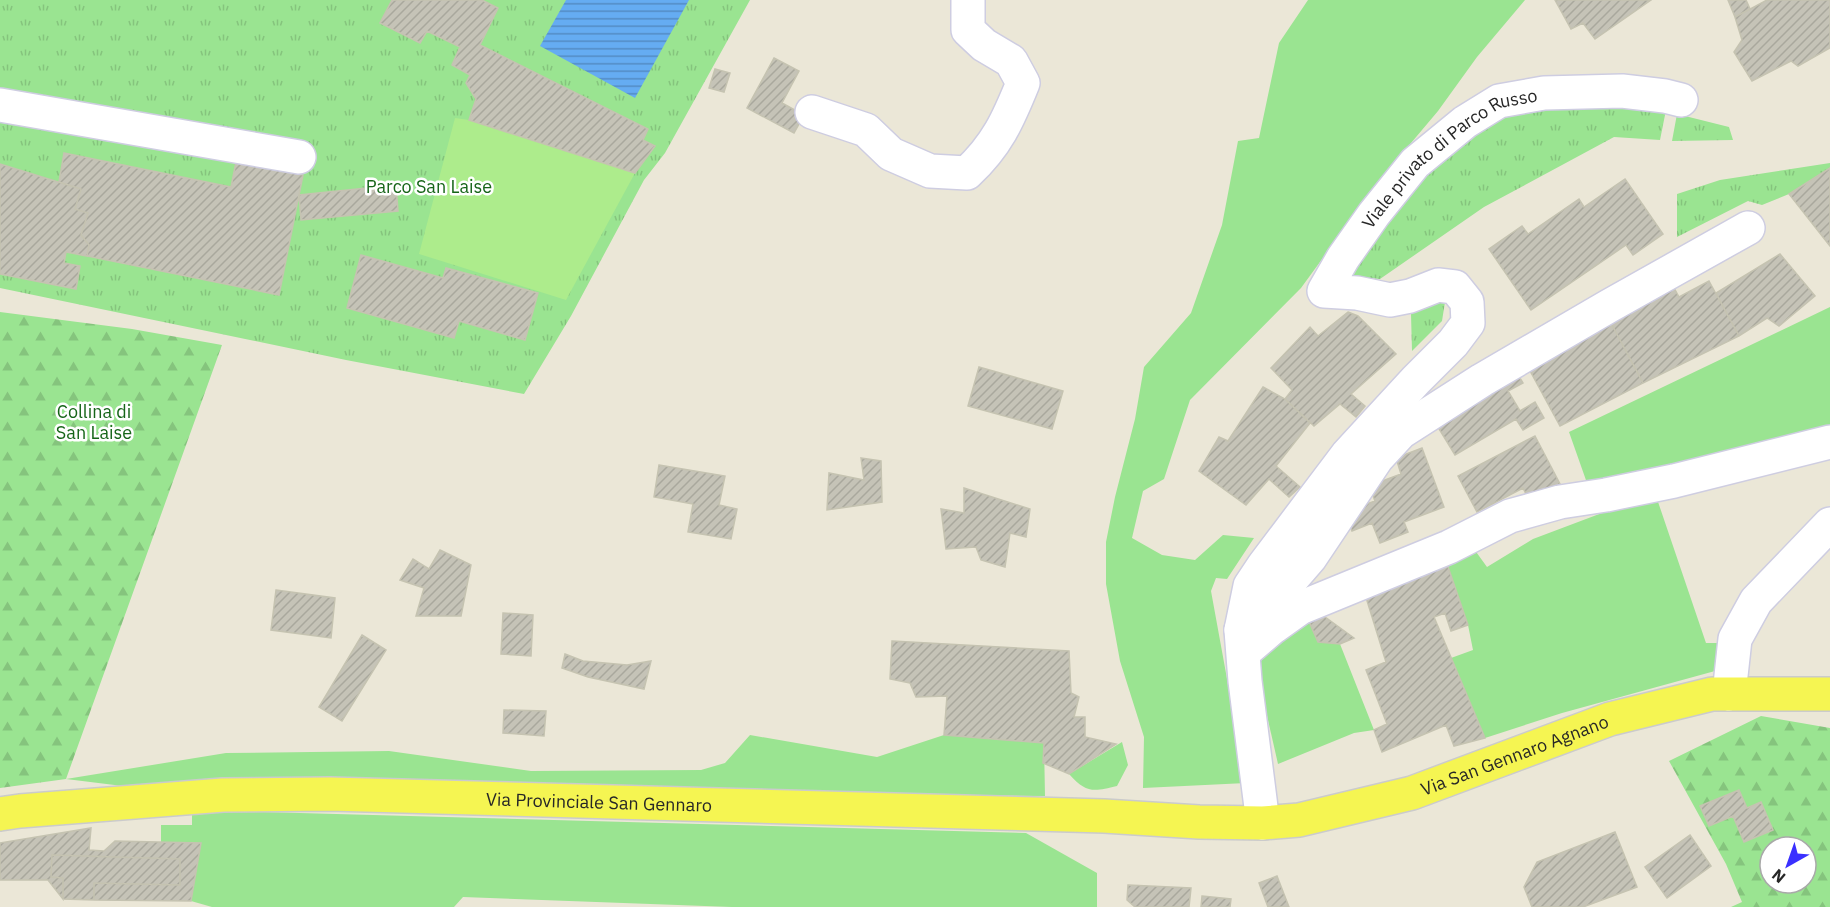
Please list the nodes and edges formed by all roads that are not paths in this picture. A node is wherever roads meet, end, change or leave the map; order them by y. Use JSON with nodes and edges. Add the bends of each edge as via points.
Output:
{"nodes":[{"id":1,"x":968,"y":0,"type":"edge"},
{"id":2,"x":1681,"y":100,"type":"dead end"},
{"id":3,"x":0,"y":105,"type":"edge"},
{"id":4,"x":812,"y":112,"type":"dead end"},
{"id":5,"x":300,"y":157,"type":"dead end"},
{"id":6,"x":1748,"y":228,"type":"dead end"},
{"id":7,"x":1830,"y":442,"type":"edge"},
{"id":8,"x":1830,"y":524,"type":"edge"},
{"id":9,"x":1242,"y":641,"type":"junction"},
{"id":10,"x":1729,"y":694,"type":"junction"},
{"id":11,"x":1830,"y":694,"type":"edge"},
{"id":12,"x":0,"y":814,"type":"edge"},
{"id":13,"x":1199,"y":822,"type":"joint"},
{"id":14,"x":1263,"y":823,"type":"junction"}],
"edges":[{"from":1,"to":4,"type":"street","via":[[968,30],[1011,61],[1023,83],[1007,122],[982,159],[967,172],[930,171],[891,154],[866,130]]},
{"from":2,"to":9,"type":"street","name":"Viale privato di Parco Russo","via":[[1622,91],[1544,93],[1499,101],[1465,122],[1414,164],[1374,214],[1324,291],[1390,300],[1438,285],[1455,288],[1467,302],[1468,323],[1453,344],[1347,455],[1263,565],[1250,586]]},
{"from":3,"to":5,"type":"street"},
{"from":6,"to":9,"type":"street","via":[[1482,380],[1401,432],[1377,458],[1310,558]]},
{"from":7,"to":9,"type":"street","via":[[1510,516],[1449,547],[1300,608],[1272,628]]},
{"from":8,"to":10,"type":"street","via":[[1756,601],[1735,639]]},
{"from":9,"to":14,"type":"street"},
{"from":10,"to":11,"type":"main road","name":"Via San Gennaro Agnano"},
{"from":10,"to":14,"type":"main road","name":"Via San Gennaro Agnano","via":[[1712,694],[1610,719],[1412,793],[1299,820]]},
{"from":12,"to":13,"type":"main road","name":"Via Provinciale San Gennaro","via":[[223,795],[320,794]]},
{"from":13,"to":14,"type":"main road","name":"Via San Gennaro Agnano"}]}
